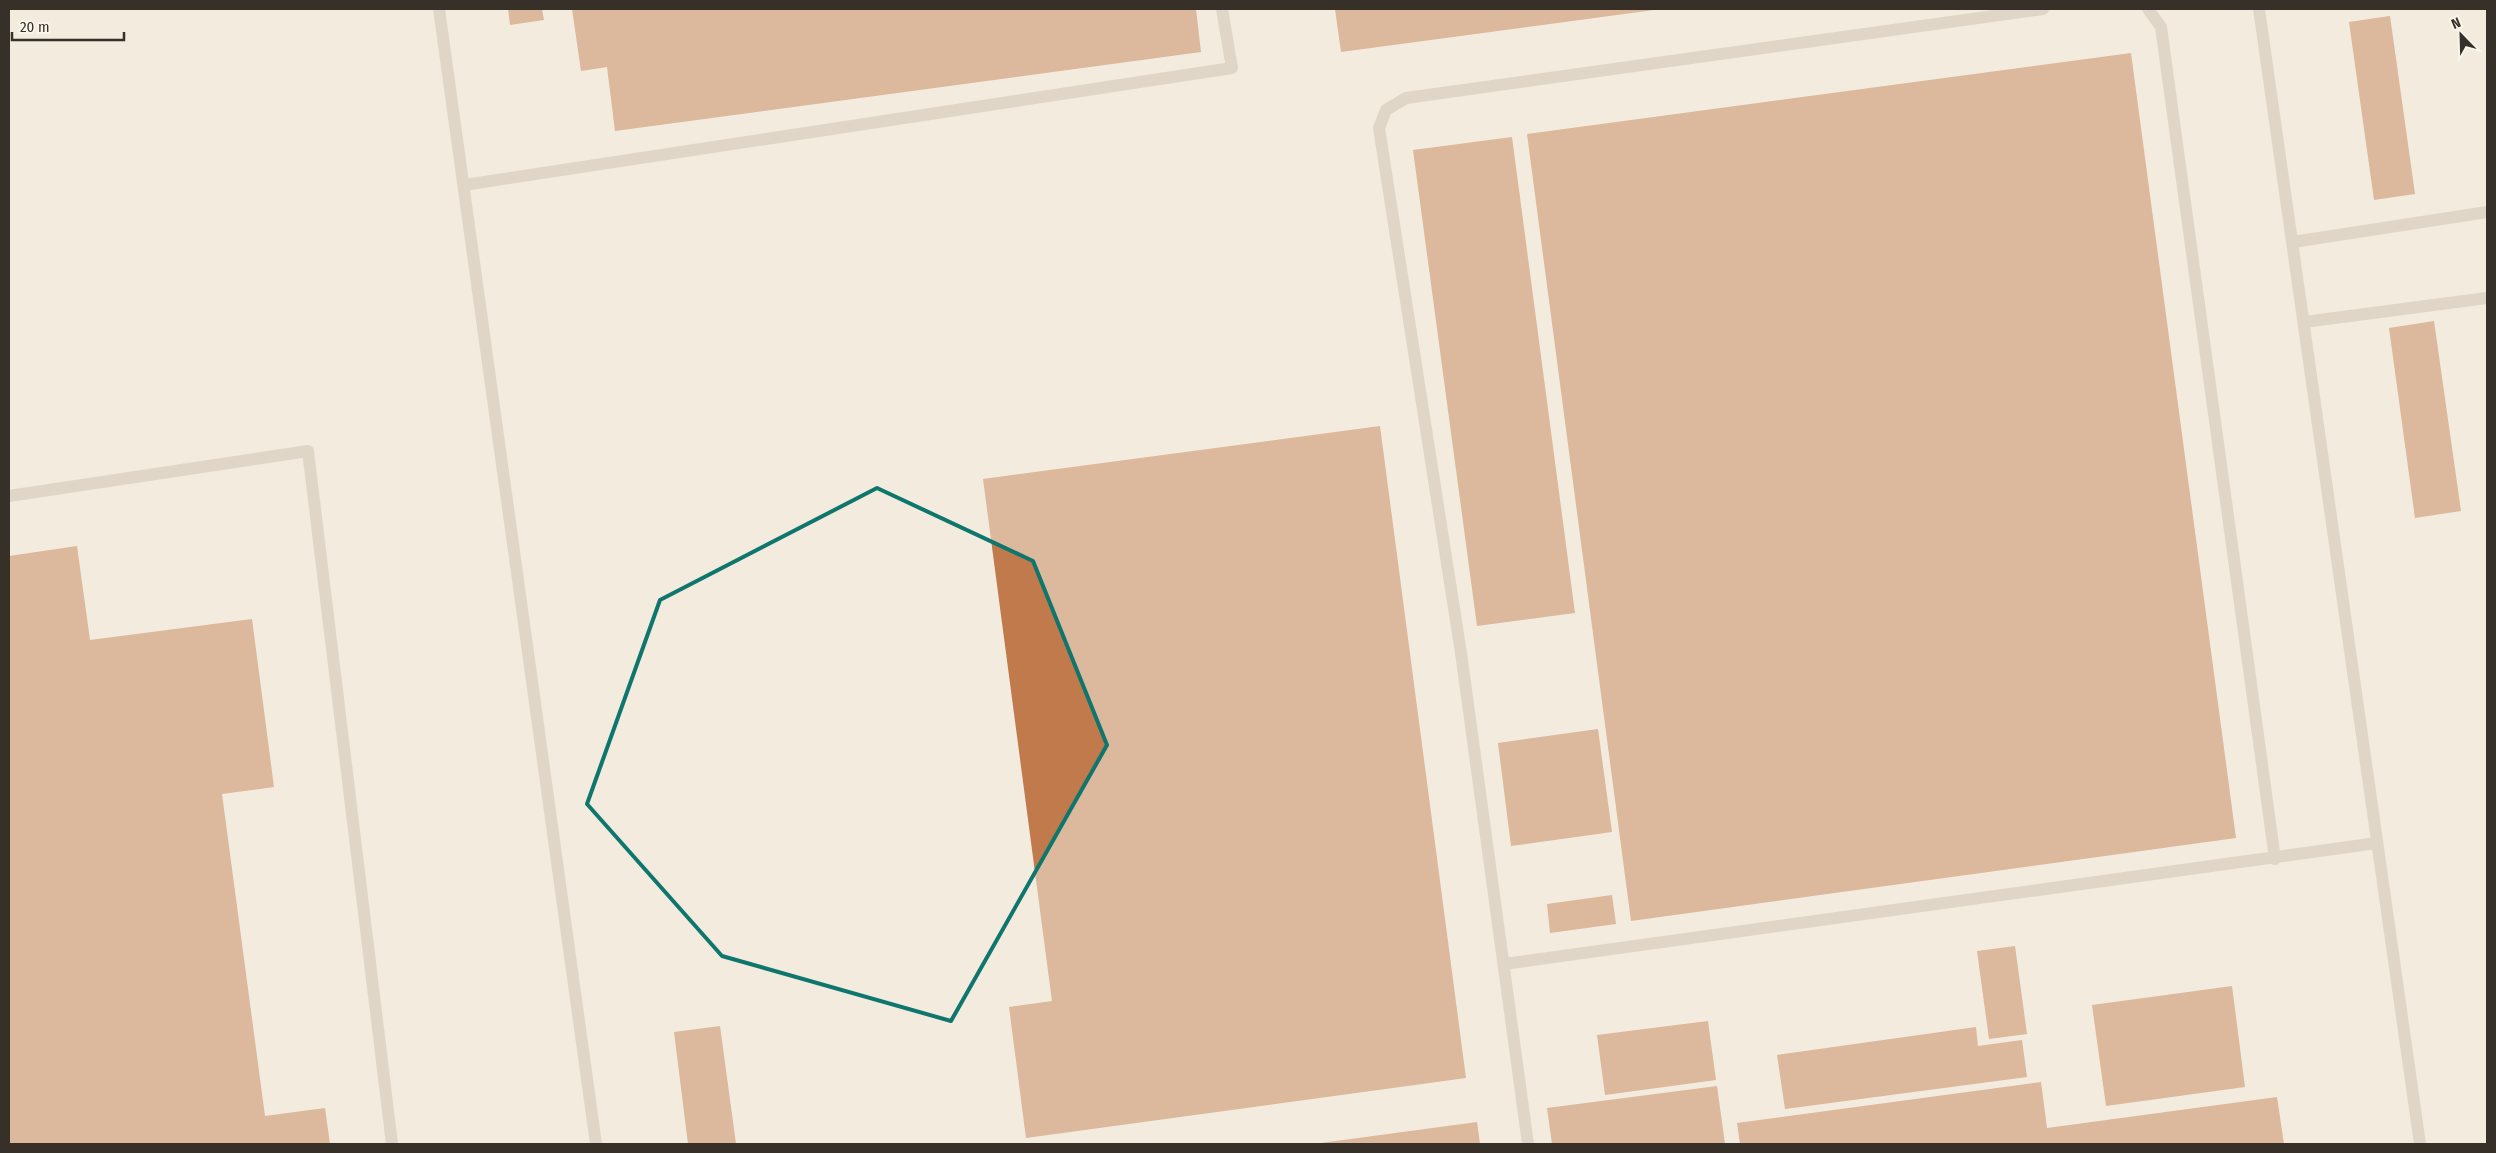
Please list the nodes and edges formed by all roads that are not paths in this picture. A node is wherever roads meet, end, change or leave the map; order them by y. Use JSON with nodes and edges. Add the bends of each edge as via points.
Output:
{"nodes":[{"id":1,"x":439,"y":9,"type":"edge"},
{"id":2,"x":1222,"y":9,"type":"edge"},
{"id":3,"x":2044,"y":9,"type":"edge"},
{"id":4,"x":2148,"y":9,"type":"edge"},
{"id":5,"x":2259,"y":9,"type":"edge"},
{"id":6,"x":464,"y":185,"type":"junction"},
{"id":7,"x":2487,"y":212,"type":"edge"},
{"id":8,"x":2293,"y":242,"type":"junction"},
{"id":9,"x":2487,"y":298,"type":"edge"},
{"id":10,"x":2304,"y":322,"type":"junction"},
{"id":11,"x":9,"y":496,"type":"edge"},
{"id":12,"x":2377,"y":843,"type":"junction"},
{"id":13,"x":2275,"y":859,"type":"junction"},
{"id":14,"x":1504,"y":964,"type":"junction"},
{"id":15,"x":392,"y":1144,"type":"edge"},
{"id":16,"x":596,"y":1144,"type":"edge"},
{"id":17,"x":1528,"y":1144,"type":"edge"},
{"id":18,"x":2420,"y":1144,"type":"edge"}],
"edges":[{"from":1,"to":6,"type":"street"},
{"from":2,"to":6,"type":"street","via":[[1232,68]]},
{"from":3,"to":14,"type":"street","via":[[1406,98],[1386,110],[1379,128],[1461,653]]},
{"from":4,"to":13,"type":"street","via":[[2162,28]]},
{"from":5,"to":8,"type":"street"},
{"from":6,"to":16,"type":"street"},
{"from":7,"to":8,"type":"street"},
{"from":8,"to":10,"type":"street"},
{"from":9,"to":10,"type":"street"},
{"from":10,"to":12,"type":"street"},
{"from":11,"to":15,"type":"street","via":[[308,451]]},
{"from":12,"to":13,"type":"street"},
{"from":12,"to":18,"type":"street"},
{"from":13,"to":14,"type":"street"},
{"from":14,"to":17,"type":"street"}]}
